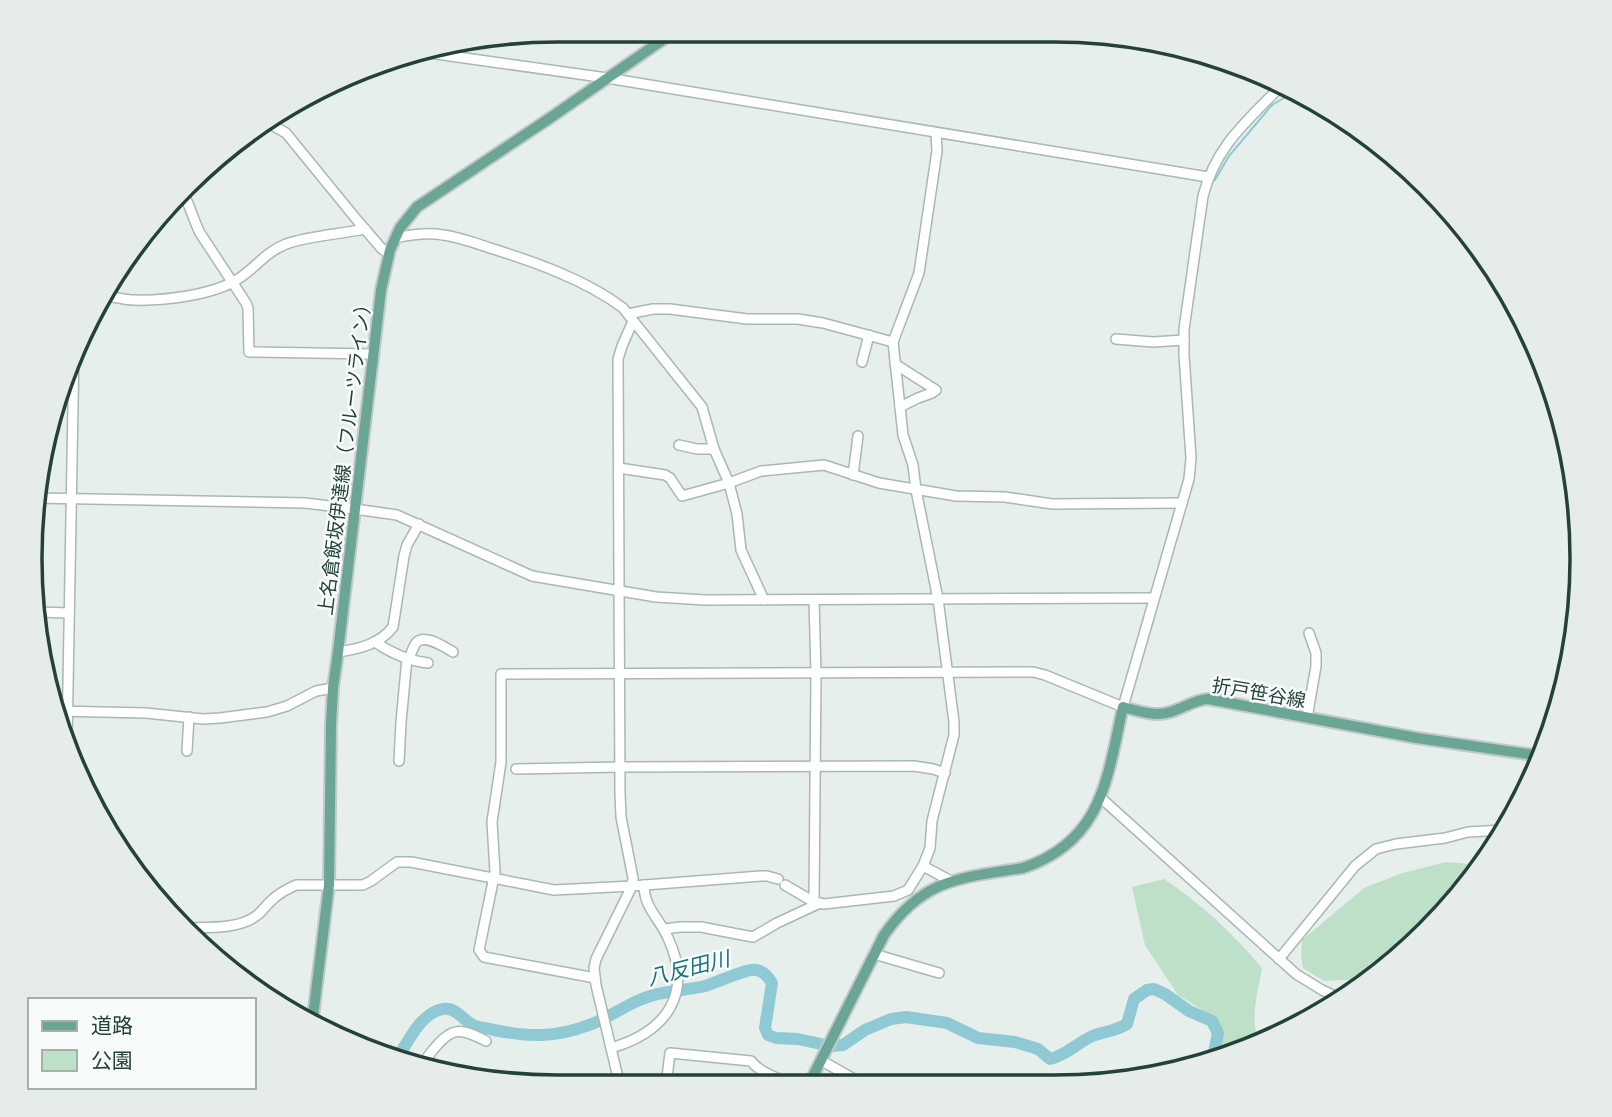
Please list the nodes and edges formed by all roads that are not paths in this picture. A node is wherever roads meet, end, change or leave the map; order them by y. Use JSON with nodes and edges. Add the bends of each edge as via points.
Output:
{"nodes":[{"id":1,"x":659,"y":42,"type":"edge"},
{"id":2,"x":445,"y":55,"type":"edge"},
{"id":3,"x":607,"y":78,"type":"junction"},
{"id":4,"x":1278,"y":93,"type":"edge"},
{"id":5,"x":275,"y":127,"type":"edge"},
{"id":6,"x":278,"y":128,"type":"joint"},
{"id":7,"x":936,"y":132,"type":"junction"},
{"id":8,"x":1208,"y":177,"type":"junction"},
{"id":9,"x":187,"y":199,"type":"edge"},
{"id":10,"x":365,"y":229,"type":"junction"},
{"id":11,"x":395,"y":238,"type":"junction"},
{"id":12,"x":389,"y":253,"type":"junction"},
{"id":13,"x":232,"y":283,"type":"junction"},
{"id":14,"x":113,"y":297,"type":"edge"},
{"id":15,"x":631,"y":318,"type":"junction"},
{"id":16,"x":869,"y":335,"type":"junction"},
{"id":17,"x":1116,"y":339,"type":"dead end"},
{"id":18,"x":1184,"y":340,"type":"junction"},
{"id":19,"x":893,"y":342,"type":"junction"},
{"id":20,"x":373,"y":354,"type":"junction"},
{"id":21,"x":863,"y":362,"type":"dead end"},
{"id":22,"x":895,"y":364,"type":"junction"},
{"id":23,"x":69,"y":391,"type":"edge"},
{"id":24,"x":900,"y":407,"type":"junction"},
{"id":25,"x":858,"y":436,"type":"dead end"},
{"id":26,"x":679,"y":445,"type":"dead end"},
{"id":27,"x":715,"y":449,"type":"junction"},
{"id":28,"x":619,"y":468,"type":"junction"},
{"id":29,"x":853,"y":475,"type":"junction"},
{"id":30,"x":729,"y":483,"type":"junction"},
{"id":31,"x":916,"y":490,"type":"junction"},
{"id":32,"x":45,"y":498,"type":"edge"},
{"id":33,"x":72,"y":499,"type":"junction"},
{"id":34,"x":1182,"y":503,"type":"junction"},
{"id":35,"x":355,"y":509,"type":"junction"},
{"id":36,"x":419,"y":524,"type":"junction"},
{"id":37,"x":619,"y":591,"type":"junction"},
{"id":38,"x":937,"y":598,"type":"junction"},
{"id":39,"x":1154,"y":598,"type":"junction"},
{"id":40,"x":764,"y":600,"type":"junction"},
{"id":41,"x":814,"y":600,"type":"junction"},
{"id":42,"x":45,"y":612,"type":"edge"},
{"id":43,"x":69,"y":613,"type":"junction"},
{"id":44,"x":1309,"y":633,"type":"dead end"},
{"id":45,"x":376,"y":642,"type":"junction"},
{"id":46,"x":338,"y":652,"type":"junction"},
{"id":47,"x":453,"y":652,"type":"dead end"},
{"id":48,"x":408,"y":658,"type":"junction"},
{"id":49,"x":428,"y":663,"type":"dead end"},
{"id":50,"x":816,"y":673,"type":"junction"},
{"id":51,"x":948,"y":673,"type":"junction"},
{"id":52,"x":620,"y":674,"type":"junction"},
{"id":53,"x":333,"y":688,"type":"junction"},
{"id":54,"x":1123,"y":707,"type":"junction"},
{"id":55,"x":68,"y":712,"type":"junction"},
{"id":56,"x":189,"y":717,"type":"junction"},
{"id":57,"x":1307,"y":718,"type":"junction"},
{"id":58,"x":68,"y":720,"type":"edge"},
{"id":59,"x":187,"y":751,"type":"dead end"},
{"id":60,"x":1532,"y":754,"type":"edge"},
{"id":61,"x":399,"y":761,"type":"dead end"},
{"id":62,"x":815,"y":766,"type":"junction"},
{"id":63,"x":620,"y":767,"type":"junction"},
{"id":64,"x":516,"y":769,"type":"dead end"},
{"id":65,"x":945,"y":773,"type":"junction"},
{"id":66,"x":1101,"y":798,"type":"junction"},
{"id":67,"x":1492,"y":831,"type":"edge"},
{"id":68,"x":923,"y":866,"type":"junction"},
{"id":69,"x":495,"y":878,"type":"junction"},
{"id":70,"x":951,"y":881,"type":"junction"},
{"id":71,"x":329,"y":885,"type":"junction"},
{"id":72,"x":644,"y":885,"type":"junction"},
{"id":73,"x":632,"y":886,"type":"junction"},
{"id":74,"x":908,"y":890,"type":"junction"},
{"id":75,"x":817,"y":903,"type":"junction"},
{"id":76,"x":912,"y":903,"type":"junction"},
{"id":77,"x":196,"y":927,"type":"edge"},
{"id":78,"x":664,"y":929,"type":"junction"},
{"id":79,"x":874,"y":954,"type":"junction"},
{"id":80,"x":1279,"y":959,"type":"junction"},
{"id":81,"x":939,"y":973,"type":"dead end"},
{"id":82,"x":595,"y":978,"type":"junction"},
{"id":83,"x":1331,"y":994,"type":"edge"},
{"id":84,"x":313,"y":1013,"type":"edge"},
{"id":85,"x":486,"y":1041,"type":"dead end"},
{"id":86,"x":611,"y":1048,"type":"junction"},
{"id":87,"x":427,"y":1057,"type":"edge"},
{"id":88,"x":821,"y":1061,"type":"junction"},
{"id":89,"x":617,"y":1075,"type":"edge"},
{"id":90,"x":667,"y":1075,"type":"edge"},
{"id":91,"x":774,"y":1075,"type":"edge"},
{"id":92,"x":813,"y":1075,"type":"edge"},
{"id":93,"x":847,"y":1075,"type":"edge"}],
"edges":[{"from":1,"to":3,"type":"main road","name":"上名倉飯坂伊達線（フルーツライン）"},
{"from":2,"to":3,"type":"street"},
{"from":3,"to":7,"type":"street"},
{"from":3,"to":11,"type":"main road","name":"上名倉飯坂伊達線（フルーツライン）","via":[[417,207]]},
{"from":4,"to":8,"type":"street","via":[[1234,135]]},
{"from":5,"to":6,"type":"street"},
{"from":6,"to":10,"type":"street"},
{"from":7,"to":8,"type":"street"},
{"from":7,"to":19,"type":"street","via":[[919,273]]},
{"from":8,"to":18,"type":"street"},
{"from":9,"to":13,"type":"street","via":[[200,233]]},
{"from":10,"to":12,"type":"street"},
{"from":10,"to":13,"type":"street","via":[[289,243],[271,251]]},
{"from":11,"to":12,"type":"main road","name":"上名倉飯坂伊達線（フルーツライン）"},
{"from":11,"to":15,"type":"street","via":[[442,234],[520,257],[588,286]]},
{"from":12,"to":20,"type":"main road","name":"上名倉飯坂伊達線（フルーツライン）"},
{"from":13,"to":14,"type":"street","via":[[209,292],[160,299]]},
{"from":13,"to":20,"type":"street","via":[[248,308],[249,352]]},
{"from":15,"to":16,"type":"street","via":[[653,309],[747,319],[798,319]]},
{"from":15,"to":27,"type":"street","via":[[702,407]]},
{"from":15,"to":28,"type":"street","via":[[618,356]]},
{"from":16,"to":19,"type":"street"},
{"from":16,"to":21,"type":"street"},
{"from":17,"to":18,"type":"street"},
{"from":18,"to":34,"type":"street","via":[[1191,458]]},
{"from":19,"to":22,"type":"street"},
{"from":20,"to":35,"type":"main road","name":"上名倉飯坂伊達線（フルーツライン）"},
{"from":22,"to":24,"type":"street"},
{"from":22,"to":24,"type":"street","via":[[936,390]]},
{"from":23,"to":33,"type":"street"},
{"from":24,"to":31,"type":"street"},
{"from":25,"to":29,"type":"street"},
{"from":26,"to":27,"type":"street"},
{"from":27,"to":30,"type":"street"},
{"from":28,"to":30,"type":"street","via":[[665,475],[682,496]]},
{"from":28,"to":37,"type":"street"},
{"from":29,"to":30,"type":"street","via":[[824,465],[761,471]]},
{"from":29,"to":31,"type":"street"},
{"from":30,"to":40,"type":"street","via":[[741,550]]},
{"from":31,"to":34,"type":"street","via":[[1052,504]]},
{"from":31,"to":38,"type":"street"},
{"from":32,"to":33,"type":"street"},
{"from":33,"to":35,"type":"street","via":[[304,503]]},
{"from":33,"to":43,"type":"street"},
{"from":34,"to":39,"type":"street"},
{"from":35,"to":36,"type":"street","via":[[397,515]]},
{"from":35,"to":46,"type":"main road","name":"上名倉飯坂伊達線（フルーツライン）"},
{"from":36,"to":37,"type":"street","via":[[532,576]]},
{"from":36,"to":45,"type":"street","via":[[404,556],[393,627]]},
{"from":37,"to":40,"type":"street","via":[[656,597]]},
{"from":37,"to":52,"type":"street"},
{"from":38,"to":39,"type":"street"},
{"from":38,"to":41,"type":"street"},
{"from":38,"to":51,"type":"street"},
{"from":39,"to":54,"type":"street"},
{"from":40,"to":41,"type":"street"},
{"from":41,"to":50,"type":"street"},
{"from":42,"to":43,"type":"street"},
{"from":43,"to":55,"type":"street"},
{"from":44,"to":57,"type":"street","via":[[1316,666]]},
{"from":45,"to":46,"type":"street"},
{"from":45,"to":48,"type":"street"},
{"from":46,"to":53,"type":"main road","name":"上名倉飯坂伊達線（フルーツライン）"},
{"from":47,"to":48,"type":"street","via":[[421,640]]},
{"from":48,"to":49,"type":"street"},
{"from":48,"to":61,"type":"street"},
{"from":50,"to":51,"type":"street"},
{"from":50,"to":52,"type":"street"},
{"from":50,"to":62,"type":"street"},
{"from":51,"to":54,"type":"street","via":[[1033,672]]},
{"from":51,"to":65,"type":"street","via":[[954,735]]},
{"from":52,"to":63,"type":"street"},
{"from":52,"to":69,"type":"street","via":[[500,674],[501,762],[492,822]]},
{"from":53,"to":56,"type":"street","via":[[267,712]]},
{"from":53,"to":71,"type":"main road","name":"上名倉飯坂伊達線（フルーツライン）"},
{"from":54,"to":57,"type":"main road","name":"折戸笹谷線","via":[[1161,713],[1208,699]]},
{"from":54,"to":66,"type":"main road"},
{"from":55,"to":56,"type":"street"},
{"from":55,"to":58,"type":"street"},
{"from":56,"to":59,"type":"street"},
{"from":57,"to":60,"type":"main road","name":"折戸笹谷線"},
{"from":62,"to":63,"type":"street"},
{"from":62,"to":65,"type":"street","via":[[914,766]]},
{"from":62,"to":75,"type":"street"},
{"from":63,"to":64,"type":"street"},
{"from":63,"to":73,"type":"street","via":[[621,817]]},
{"from":65,"to":68,"type":"street"},
{"from":66,"to":70,"type":"main road","via":[[1077,835],[1049,858],[1023,868]]},
{"from":66,"to":80,"type":"street"},
{"from":67,"to":80,"type":"street","via":[[1396,844],[1371,852]]},
{"from":68,"to":70,"type":"street"},
{"from":68,"to":74,"type":"street"},
{"from":69,"to":71,"type":"street","via":[[400,861],[363,885]]},
{"from":69,"to":73,"type":"street","via":[[554,890]]},
{"from":69,"to":82,"type":"street","via":[[480,954]]},
{"from":70,"to":76,"type":"main road"},
{"from":71,"to":77,"type":"street","via":[[286,889],[243,922]]},
{"from":71,"to":84,"type":"main road","name":"上名倉飯坂伊達線（フルーツライン）"},
{"from":72,"to":73,"type":"street"},
{"from":72,"to":75,"type":"street","via":[[767,876]]},
{"from":72,"to":78,"type":"street","via":[[649,908]]},
{"from":73,"to":82,"type":"street","via":[[596,959]]},
{"from":74,"to":75,"type":"street","via":[[894,896]]},
{"from":74,"to":76,"type":"street"},
{"from":75,"to":78,"type":"street","via":[[753,937],[701,927]]},
{"from":76,"to":79,"type":"main road"},
{"from":78,"to":86,"type":"street","via":[[676,960],[676,995],[656,1027]]},
{"from":79,"to":81,"type":"street"},
{"from":79,"to":88,"type":"main road"},
{"from":80,"to":83,"type":"street"},
{"from":82,"to":86,"type":"street"},
{"from":85,"to":87,"type":"street","via":[[452,1032]]},
{"from":86,"to":89,"type":"street"},
{"from":88,"to":92,"type":"main road"},
{"from":88,"to":93,"type":"street"},
{"from":90,"to":91,"type":"street","via":[[670,1054],[751,1062],[758,1070]]}]}
